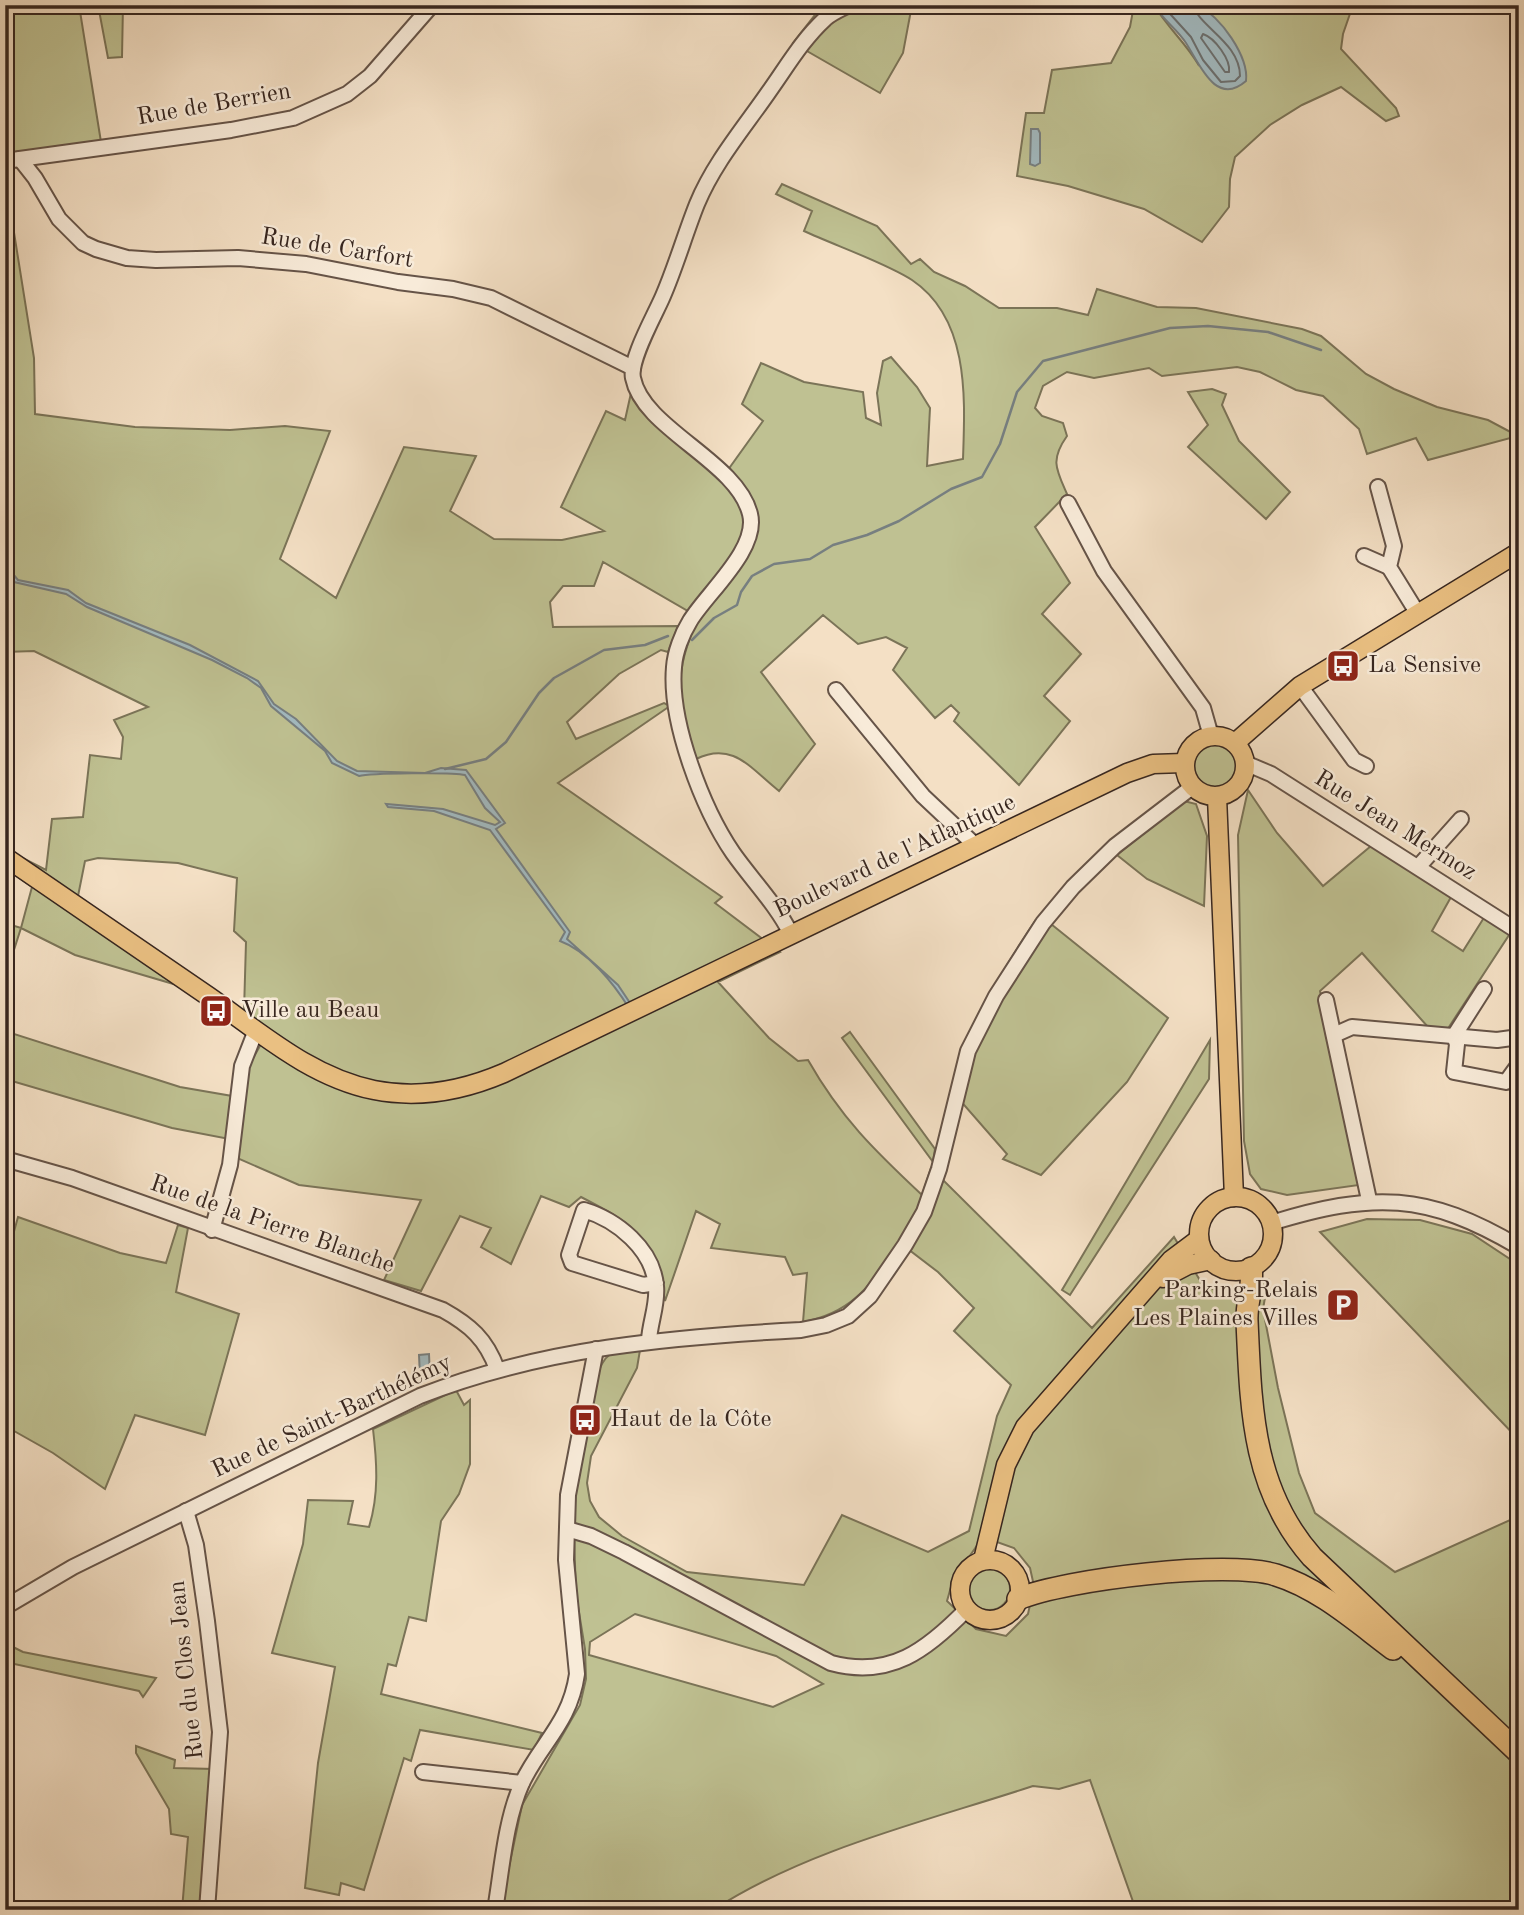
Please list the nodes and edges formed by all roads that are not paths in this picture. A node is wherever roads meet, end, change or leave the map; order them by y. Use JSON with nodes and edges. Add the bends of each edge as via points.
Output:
{"nodes":[{"id":1,"x":432,"y":5,"type":"edge"},
{"id":2,"x":849,"y":5,"type":"edge"},
{"id":3,"x":12,"y":160,"type":"edge"},
{"id":4,"x":634,"y":368,"type":"junction"},
{"id":5,"x":1378,"y":487,"type":"dead end"},
{"id":6,"x":1068,"y":503,"type":"dead end"},
{"id":7,"x":1519,"y":552,"type":"edge"},
{"id":8,"x":1364,"y":556,"type":"dead end"},
{"id":9,"x":1389,"y":567,"type":"junction"},
{"id":10,"x":1418,"y":614,"type":"junction"},
{"id":11,"x":1300,"y":686,"type":"junction"},
{"id":12,"x":836,"y":691,"type":"dead end"},
{"id":13,"x":1211,"y":736,"type":"junction"},
{"id":14,"x":1235,"y":743,"type":"junction"},
{"id":15,"x":1184,"y":763,"type":"junction"},
{"id":16,"x":1245,"y":763,"type":"junction"},
{"id":17,"x":1366,"y":766,"type":"dead end"},
{"id":18,"x":1192,"y":787,"type":"junction"},
{"id":19,"x":1217,"y":797,"type":"junction"},
{"id":20,"x":1461,"y":819,"type":"dead end"},
{"id":21,"x":975,"y":846,"type":"junction"},
{"id":22,"x":5,"y":857,"type":"edge"},
{"id":23,"x":1419,"y":866,"type":"junction"},
{"id":24,"x":1519,"y":932,"type":"edge"},
{"id":25,"x":791,"y":934,"type":"junction"},
{"id":26,"x":1484,"y":989,"type":"dead end"},
{"id":27,"x":1326,"y":1000,"type":"dead end"},
{"id":28,"x":256,"y":1030,"type":"junction"},
{"id":29,"x":1334,"y":1035,"type":"junction"},
{"id":30,"x":1454,"y":1036,"type":"junction"},
{"id":31,"x":1519,"y":1037,"type":"edge"},
{"id":32,"x":1519,"y":1064,"type":"edge"},
{"id":33,"x":5,"y":1159,"type":"edge"},
{"id":34,"x":1234,"y":1197,"type":"junction"},
{"id":35,"x":1369,"y":1200,"type":"junction"},
{"id":36,"x":1271,"y":1223,"type":"junction"},
{"id":37,"x":212,"y":1230,"type":"junction"},
{"id":38,"x":1199,"y":1239,"type":"junction"},
{"id":39,"x":1519,"y":1248,"type":"edge"},
{"id":40,"x":1211,"y":1260,"type":"junction"},
{"id":41,"x":1251,"y":1268,"type":"junction"},
{"id":42,"x":1153,"y":1281,"type":"junction"},
{"id":43,"x":656,"y":1283,"type":"junction"},
{"id":44,"x":649,"y":1340,"type":"junction"},
{"id":45,"x":596,"y":1349,"type":"junction"},
{"id":46,"x":497,"y":1369,"type":"junction"},
{"id":47,"x":1000,"y":1500,"type":"junction"},
{"id":48,"x":186,"y":1511,"type":"junction"},
{"id":49,"x":567,"y":1529,"type":"junction"},
{"id":50,"x":983,"y":1560,"type":"junction"},
{"id":51,"x":1004,"y":1563,"type":"junction"},
{"id":52,"x":1018,"y":1599,"type":"junction"},
{"id":53,"x":5,"y":1607,"type":"edge"},
{"id":54,"x":967,"y":1609,"type":"junction"},
{"id":55,"x":1519,"y":1754,"type":"edge"},
{"id":56,"x":423,"y":1772,"type":"dead end"},
{"id":57,"x":522,"y":1783,"type":"junction"},
{"id":58,"x":207,"y":1910,"type":"edge"},
{"id":59,"x":495,"y":1910,"type":"edge"}],
"edges":[{"from":1,"to":3,"type":"street","name":"Rue de Berrien","via":[[370,76],[347,94],[293,118]]},
{"from":2,"to":4,"type":"street","via":[[827,16],[806,39],[717,166],[698,203]]},
{"from":3,"to":4,"type":"street","name":"Rue de Carfort","via":[[71,232],[103,252],[156,260],[239,258],[306,264],[453,289],[491,298]]},
{"from":4,"to":25,"type":"street","via":[[632,377],[640,394],[664,422],[722,472],[751,515],[741,551],[681,640],[674,691],[708,810]]},
{"from":5,"to":9,"type":"street","via":[[1394,546]]},
{"from":6,"to":13,"type":"street","via":[[1104,570],[1203,708]]},
{"from":7,"to":10,"type":"main road"},
{"from":8,"to":9,"type":"street"},
{"from":9,"to":10,"type":"street"},
{"from":10,"to":11,"type":"main road"},
{"from":11,"to":14,"type":"main road"},
{"from":11,"to":17,"type":"street","via":[[1354,760]]},
{"from":12,"to":21,"type":"street","via":[[923,796]]},
{"from":13,"to":14,"type":"main road"},
{"from":13,"to":15,"type":"main road","via":[[1193,745]]},
{"from":14,"to":16,"type":"main road"},
{"from":15,"to":18,"type":"main road"},
{"from":15,"to":21,"type":"main road","name":"Boulevard de l'Atlantique","via":[[1153,764],[1127,773]]},
{"from":16,"to":19,"type":"main road","via":[[1235,790]]},
{"from":16,"to":23,"type":"street","name":"Rue Jean Mermoz","via":[[1271,774]]},
{"from":18,"to":19,"type":"main road"},
{"from":18,"to":44,"type":"street","name":"Rue de Saint-Barthélémy","via":[[1115,846],[1073,887],[1018,957],[968,1051],[924,1212],[870,1296],[848,1316],[801,1330]]},
{"from":19,"to":34,"type":"main road"},
{"from":20,"to":23,"type":"street"},
{"from":21,"to":25,"type":"main road","name":"Boulevard de l'Atlantique"},
{"from":22,"to":28,"type":"main road","name":"Boulevard de l'Atlantique"},
{"from":23,"to":24,"type":"street","name":"Rue Jean Mermoz"},
{"from":25,"to":28,"type":"main road","name":"Boulevard de l'Atlantique","via":[[478,1084],[444,1092],[374,1090],[311,1068]]},
{"from":26,"to":30,"type":"street"},
{"from":27,"to":29,"type":"street"},
{"from":28,"to":37,"type":"street","via":[[242,1066],[230,1165]]},
{"from":29,"to":30,"type":"street","via":[[1352,1027]]},
{"from":29,"to":35,"type":"street"},
{"from":30,"to":31,"type":"street"},
{"from":30,"to":32,"type":"street","via":[[1454,1072],[1507,1082]]},
{"from":33,"to":37,"type":"street","name":"Rue de la Pierre Blanche","via":[[72,1178]]},
{"from":34,"to":36,"type":"main road","via":[[1261,1207]]},
{"from":34,"to":38,"type":"main road","via":[[1206,1212]]},
{"from":35,"to":36,"type":"street"},
{"from":35,"to":39,"type":"street","via":[[1406,1202],[1447,1212]]},
{"from":36,"to":41,"type":"main road","via":[[1271,1244]]},
{"from":37,"to":46,"type":"street","name":"Rue de la Pierre Blanche","via":[[443,1310],[480,1336]]},
{"from":38,"to":40,"type":"main road"},
{"from":38,"to":42,"type":"main road"},
{"from":40,"to":41,"type":"main road","via":[[1228,1270]]},
{"from":40,"to":42,"type":"main road"},
{"from":41,"to":55,"type":"highway","via":[[1247,1318],[1258,1447],[1267,1486],[1285,1524],[1312,1557]]},
{"from":42,"to":47,"type":"main road","via":[[1049,1398],[1015,1445]]},
{"from":43,"to":43,"type":"street","via":[[653,1270],[632,1239],[600,1215],[584,1210],[569,1255],[572,1263],[643,1285]]},
{"from":43,"to":44,"type":"street"},
{"from":44,"to":45,"type":"street","name":"Rue de Saint-Barthélémy"},
{"from":45,"to":46,"type":"street","name":"Rue de Saint-Barthélémy"},
{"from":45,"to":49,"type":"street","via":[[568,1494]]},
{"from":46,"to":48,"type":"street","name":"Rue de Saint-Barthélémy","via":[[420,1396]]},
{"from":47,"to":50,"type":"main road"},
{"from":47,"to":51,"type":"main road"},
{"from":48,"to":53,"type":"street","name":"Rue de Saint-Barthélémy"},
{"from":48,"to":58,"type":"street","name":"Rue du Clos Jean","via":[[204,1596],[220,1732]]},
{"from":49,"to":54,"type":"street","via":[[624,1552],[831,1663],[854,1669],[884,1666],[912,1655]]},
{"from":49,"to":57,"type":"street","via":[[575,1689],[554,1735]]},
{"from":50,"to":51,"type":"main road"},
{"from":50,"to":54,"type":"main road","via":[[961,1580],[961,1601]]},
{"from":51,"to":52,"type":"main road","via":[[1018,1578]]},
{"from":52,"to":54,"type":"main road","via":[[1008,1613],[991,1620]]},
{"from":52,"to":55,"type":"highway","via":[[1086,1583],[1225,1568],[1277,1575],[1326,1601],[1401,1654]]},
{"from":56,"to":57,"type":"street"},
{"from":57,"to":59,"type":"street"}]}
